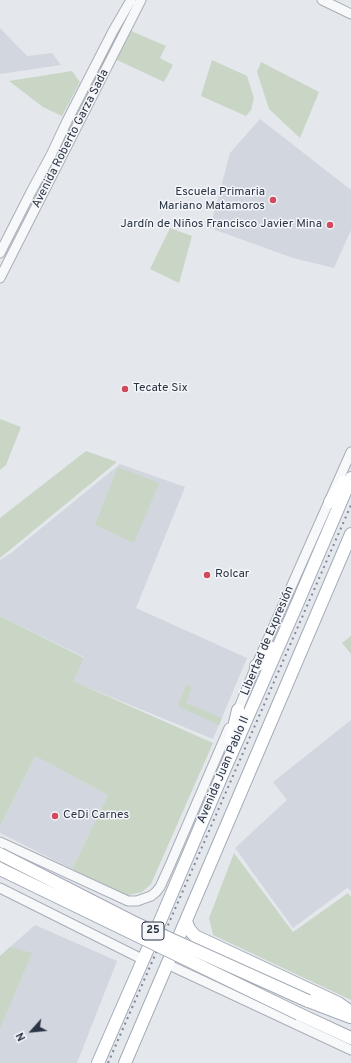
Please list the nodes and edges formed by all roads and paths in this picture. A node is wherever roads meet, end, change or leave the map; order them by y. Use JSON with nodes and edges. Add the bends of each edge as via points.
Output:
{"nodes":[{"id":1,"x":131,"y":0,"type":"edge"},
{"id":2,"x":141,"y":0,"type":"edge"},
{"id":3,"x":322,"y":0,"type":"edge"},
{"id":4,"x":351,"y":14,"type":"edge"},
{"id":5,"x":32,"y":190,"type":"junction"},
{"id":6,"x":42,"y":194,"type":"junction"},
{"id":7,"x":0,"y":253,"type":"edge"},
{"id":8,"x":0,"y":278,"type":"edge"},
{"id":9,"x":351,"y":452,"type":"edge"},
{"id":10,"x":351,"y":473,"type":"edge"},
{"id":11,"x":351,"y":478,"type":"edge"},
{"id":12,"x":330,"y":502,"type":"junction"},
{"id":13,"x":351,"y":534,"type":"edge"},
{"id":14,"x":298,"y":602,"type":"junction"},
{"id":15,"x":256,"y":666,"type":"junction"},
{"id":16,"x":238,"y":710,"type":"junction"},
{"id":17,"x":223,"y":773,"type":"junction"},
{"id":18,"x":0,"y":842,"type":"edge"},
{"id":19,"x":0,"y":854,"type":"edge"},
{"id":20,"x":0,"y":869,"type":"edge"},
{"id":21,"x":0,"y":888,"type":"edge"},
{"id":22,"x":186,"y":921,"type":"junction"},
{"id":23,"x":202,"y":939,"type":"junction"},
{"id":24,"x":144,"y":960,"type":"junction"},
{"id":25,"x":168,"y":964,"type":"junction"},
{"id":26,"x":185,"y":973,"type":"junction"},
{"id":27,"x":351,"y":1017,"type":"edge"},
{"id":28,"x":351,"y":1038,"type":"edge"},
{"id":29,"x":351,"y":1050,"type":"edge"},
{"id":30,"x":98,"y":1063,"type":"edge"},
{"id":31,"x":125,"y":1063,"type":"edge"}],
"edges":[{"from":1,"to":5,"type":"street","name":"Avenida Roberto Garza Sada"},
{"from":2,"to":6,"type":"street","name":"Avenida Roberto Garza Sada"},
{"from":3,"to":4,"type":"street"},
{"from":5,"to":6,"type":"street"},
{"from":5,"to":7,"type":"street","name":"Avenida Roberto Garza Sada"},
{"from":6,"to":8,"type":"street","name":"Avenida Roberto Garza Sada"},
{"from":9,"to":12,"type":"street","name":"Libertad de Expresión"},
{"from":10,"to":12,"type":"main road"},
{"from":11,"to":14,"type":"main road","name":"Avenida Juan Pablo II"},
{"from":12,"to":15,"type":"street","name":"Libertad de Expresión"},
{"from":13,"to":22,"type":"main road","name":"Avenida Juan Pablo II"},
{"from":14,"to":15,"type":"main road","via":[[288,614],[263,661]]},
{"from":14,"to":17,"type":"main road","name":"Avenida Juan Pablo II"},
{"from":15,"to":16,"type":"street","name":"Libertad de Expresión"},
{"from":16,"to":17,"type":"main road"},
{"from":16,"to":18,"type":"street","name":"Libertad de Expresión","via":[[165,878],[151,896],[128,901]]},
{"from":17,"to":24,"type":"main road","name":"Avenida Juan Pablo II"},
{"from":19,"to":27,"type":"main road","number":"25","bridge":true,"via":[[138,924],[308,1001]]},
{"from":20,"to":28,"type":"main road","number":"25","bridge":true},
{"from":21,"to":24,"type":"street"},
{"from":22,"to":23,"type":"main road","via":[[191,932]]},
{"from":22,"to":25,"type":"main road","name":"Avenida Juan Pablo II"},
{"from":23,"to":26,"type":"street","via":[[189,946],[185,952]]},
{"from":23,"to":27,"type":"main road","via":[[338,1003],[348,1010]]},
{"from":24,"to":30,"type":"main road","name":"Avenida Juan Pablo II"},
{"from":25,"to":26,"type":"street"},
{"from":25,"to":31,"type":"main road","name":"Avenida Juan Pablo II"},
{"from":26,"to":29,"type":"street"}]}
